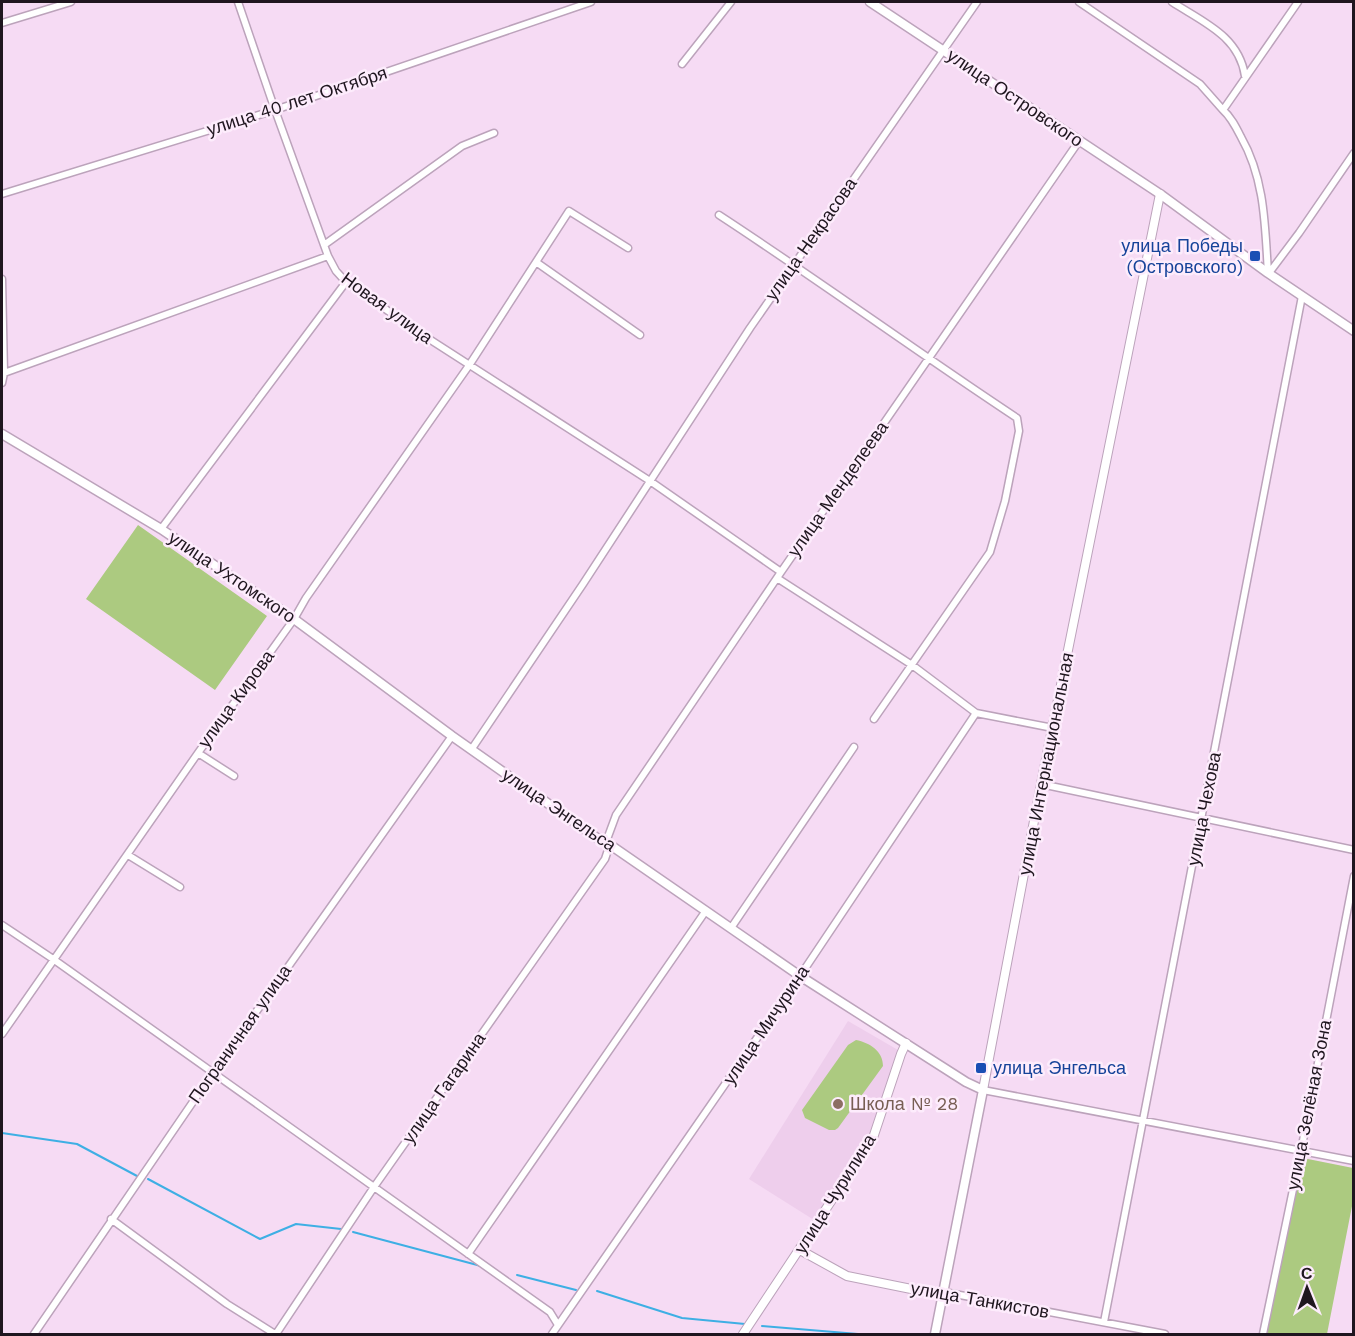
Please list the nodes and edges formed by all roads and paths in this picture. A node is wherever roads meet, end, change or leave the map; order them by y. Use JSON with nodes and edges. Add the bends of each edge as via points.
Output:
{"nodes":[{"id":1,"x":71,"y":2,"type":"edge"},
{"id":2,"x":238,"y":2,"type":"edge"},
{"id":3,"x":591,"y":2,"type":"edge"},
{"id":4,"x":730,"y":2,"type":"edge"},
{"id":5,"x":870,"y":2,"type":"edge"},
{"id":6,"x":977,"y":2,"type":"edge"},
{"id":7,"x":1079,"y":2,"type":"edge"},
{"id":8,"x":1172,"y":2,"type":"edge"},
{"id":9,"x":1298,"y":2,"type":"edge"},
{"id":10,"x":2,"y":23,"type":"edge"},
{"id":11,"x":942,"y":50,"type":"junction"},
{"id":12,"x":682,"y":64,"type":"dead end"},
{"id":13,"x":1245,"y":76,"type":"junction"},
{"id":14,"x":275,"y":110,"type":"junction"},
{"id":15,"x":1223,"y":110,"type":"junction"},
{"id":16,"x":494,"y":133,"type":"dead end"},
{"id":17,"x":1079,"y":141,"type":"junction"},
{"id":18,"x":1353,"y":153,"type":"edge"},
{"id":19,"x":2,"y":194,"type":"edge"},
{"id":20,"x":1160,"y":194,"type":"junction"},
{"id":21,"x":719,"y":215,"type":"dead end"},
{"id":22,"x":324,"y":245,"type":"junction"},
{"id":23,"x":628,"y":248,"type":"dead end"},
{"id":24,"x":328,"y":256,"type":"junction"},
{"id":25,"x":536,"y":262,"type":"junction"},
{"id":26,"x":793,"y":264,"type":"junction"},
{"id":27,"x":1268,"y":273,"type":"junction"},
{"id":28,"x":2,"y":279,"type":"edge"},
{"id":29,"x":346,"y":282,"type":"junction"},
{"id":30,"x":1302,"y":296,"type":"junction"},
{"id":31,"x":1353,"y":331,"type":"edge"},
{"id":32,"x":640,"y":335,"type":"dead end"},
{"id":33,"x":928,"y":359,"type":"junction"},
{"id":34,"x":470,"y":364,"type":"junction"},
{"id":35,"x":4,"y":373,"type":"junction"},
{"id":36,"x":2,"y":383,"type":"edge"},
{"id":37,"x":2,"y":434,"type":"edge"},
{"id":38,"x":650,"y":480,"type":"junction"},
{"id":39,"x":161,"y":529,"type":"junction"},
{"id":40,"x":779,"y":575,"type":"junction"},
{"id":41,"x":294,"y":619,"type":"junction"},
{"id":42,"x":912,"y":665,"type":"junction"},
{"id":43,"x":976,"y":713,"type":"junction"},
{"id":44,"x":874,"y":719,"type":"dead end"},
{"id":45,"x":1053,"y":728,"type":"junction"},
{"id":46,"x":452,"y":736,"type":"junction"},
{"id":47,"x":855,"y":747,"type":"dead end"},
{"id":48,"x":471,"y":750,"type":"junction"},
{"id":49,"x":198,"y":753,"type":"junction"},
{"id":50,"x":234,"y":776,"type":"dead end"},
{"id":51,"x":1041,"y":784,"type":"junction"},
{"id":52,"x":1202,"y":818,"type":"junction"},
{"id":53,"x":606,"y":842,"type":"junction"},
{"id":54,"x":1353,"y":850,"type":"edge"},
{"id":55,"x":128,"y":855,"type":"junction"},
{"id":56,"x":1353,"y":876,"type":"edge"},
{"id":57,"x":180,"y":887,"type":"dead end"},
{"id":58,"x":705,"y":912,"type":"junction"},
{"id":59,"x":2,"y":926,"type":"edge"},
{"id":60,"x":732,"y":928,"type":"junction"},
{"id":61,"x":53,"y":960,"type":"junction"},
{"id":62,"x":800,"y":976,"type":"junction"},
{"id":63,"x":2,"y":1034,"type":"edge"},
{"id":64,"x":906,"y":1043,"type":"junction"},
{"id":65,"x":212,"y":1074,"type":"junction"},
{"id":66,"x":983,"y":1090,"type":"junction"},
{"id":67,"x":1143,"y":1120,"type":"junction"},
{"id":68,"x":1301,"y":1150,"type":"junction"},
{"id":69,"x":1353,"y":1161,"type":"edge"},
{"id":70,"x":374,"y":1187,"type":"junction"},
{"id":71,"x":111,"y":1219,"type":"junction"},
{"id":72,"x":800,"y":1250,"type":"junction"},
{"id":73,"x":468,"y":1254,"type":"junction"},
{"id":74,"x":944,"y":1292,"type":"junction"},
{"id":75,"x":1104,"y":1322,"type":"junction"},
{"id":76,"x":558,"y":1325,"type":"junction"},
{"id":77,"x":34,"y":1335,"type":"edge"},
{"id":78,"x":275,"y":1335,"type":"edge"},
{"id":79,"x":552,"y":1335,"type":"edge"},
{"id":80,"x":743,"y":1335,"type":"edge"},
{"id":81,"x":935,"y":1335,"type":"edge"},
{"id":82,"x":1166,"y":1335,"type":"edge"},
{"id":83,"x":1263,"y":1335,"type":"edge"}],
"edges":[{"from":1,"to":10,"type":"street"},
{"from":2,"to":14,"type":"street","name":"Новая улица"},
{"from":3,"to":14,"type":"street","name":"улица 40 лет Октября"},
{"from":4,"to":12,"type":"street"},
{"from":5,"to":11,"type":"main road","name":"улица Островского"},
{"from":6,"to":11,"type":"street","name":"улица Некрасова"},
{"from":7,"to":15,"type":"street","via":[[1200,84]]},
{"from":8,"to":13,"type":"street","via":[[1230,42],[1243,62]]},
{"from":9,"to":13,"type":"street"},
{"from":11,"to":17,"type":"main road","name":"улица Островского"},
{"from":11,"to":26,"type":"street","name":"улица Некрасова"},
{"from":13,"to":15,"type":"street"},
{"from":14,"to":19,"type":"street","name":"улица 40 лет Октября"},
{"from":14,"to":22,"type":"street","name":"Новая улица"},
{"from":15,"to":27,"type":"street","via":[[1245,144],[1258,180]]},
{"from":16,"to":22,"type":"street","via":[[462,146]]},
{"from":17,"to":20,"type":"main road","name":"улица Островского"},
{"from":17,"to":33,"type":"street","name":"улица Менделеева"},
{"from":18,"to":27,"type":"street"},
{"from":20,"to":27,"type":"main road","name":"улица Островского"},
{"from":20,"to":45,"type":"street","name":"улица Интернациональная"},
{"from":21,"to":26,"type":"street"},
{"from":22,"to":24,"type":"street","name":"Новая улица"},
{"from":23,"to":25,"type":"street","name":"улица Кирова","via":[[569,211]]},
{"from":24,"to":29,"type":"street","name":"Новая улица"},
{"from":24,"to":35,"type":"street"},
{"from":25,"to":32,"type":"street"},
{"from":25,"to":34,"type":"street","name":"улица Кирова"},
{"from":26,"to":33,"type":"street"},
{"from":26,"to":38,"type":"street","name":"улица Некрасова"},
{"from":27,"to":30,"type":"main road","name":"улица Островского"},
{"from":28,"to":35,"type":"street"},
{"from":29,"to":34,"type":"street","name":"Новая улица"},
{"from":29,"to":39,"type":"street"},
{"from":30,"to":31,"type":"main road","name":"улица Островского"},
{"from":30,"to":52,"type":"street","name":"улица Чехова"},
{"from":33,"to":40,"type":"street","name":"улица Менделеева"},
{"from":33,"to":42,"type":"street","via":[[1017,418],[1019,431],[990,552]]},
{"from":34,"to":38,"type":"street","name":"Новая улица"},
{"from":34,"to":41,"type":"street","name":"улица Кирова"},
{"from":35,"to":36,"type":"street"},
{"from":37,"to":39,"type":"main road","name":"улица Ухтомского"},
{"from":38,"to":40,"type":"street","name":"Новая улица"},
{"from":38,"to":48,"type":"street","name":"улица Некрасова"},
{"from":39,"to":41,"type":"main road","name":"улица Ухтомского"},
{"from":40,"to":42,"type":"street","name":"Новая улица"},
{"from":40,"to":53,"type":"street","name":"улица Менделеева","via":[[616,815]]},
{"from":41,"to":46,"type":"main road","name":"улица Ухтомского"},
{"from":41,"to":49,"type":"street","name":"улица Кирова"},
{"from":42,"to":43,"type":"street","name":"Новая улица"},
{"from":42,"to":44,"type":"street"},
{"from":43,"to":45,"type":"street"},
{"from":43,"to":62,"type":"street","name":"улица Мичурина"},
{"from":45,"to":51,"type":"street","name":"улица Интернациональная"},
{"from":46,"to":48,"type":"main road","name":"улица Энгельса"},
{"from":46,"to":65,"type":"street","name":"Пограничная улица"},
{"from":47,"to":60,"type":"street"},
{"from":48,"to":53,"type":"main road","name":"улица Энгельса"},
{"from":49,"to":50,"type":"street"},
{"from":49,"to":55,"type":"street","name":"улица Кирова"},
{"from":51,"to":52,"type":"street"},
{"from":51,"to":66,"type":"street","name":"улица Интернациональная"},
{"from":52,"to":54,"type":"street"},
{"from":52,"to":67,"type":"street","name":"улица Чехова"},
{"from":53,"to":58,"type":"main road","name":"улица Энгельса"},
{"from":53,"to":70,"type":"street","name":"улица Гагарина","via":[[609,847],[605,859]]},
{"from":55,"to":57,"type":"street"},
{"from":55,"to":61,"type":"street","name":"улица Кирова"},
{"from":56,"to":68,"type":"street","name":"улица Зелёная Зона"},
{"from":58,"to":60,"type":"main road","name":"улица Энгельса"},
{"from":58,"to":73,"type":"street"},
{"from":59,"to":61,"type":"street"},
{"from":60,"to":62,"type":"main road","name":"улица Энгельса"},
{"from":61,"to":63,"type":"street","name":"улица Кирова"},
{"from":61,"to":65,"type":"street"},
{"from":62,"to":64,"type":"main road","name":"улица Энгельса"},
{"from":62,"to":76,"type":"street","name":"улица Мичурина"},
{"from":64,"to":66,"type":"main road","name":"улица Энгельса"},
{"from":64,"to":72,"type":"street","name":"улица Чурилина","via":[[873,1138]]},
{"from":65,"to":70,"type":"street"},
{"from":65,"to":71,"type":"street","name":"Пограничная улица"},
{"from":66,"to":67,"type":"street","name":"улица Энгельса"},
{"from":66,"to":74,"type":"main road","name":"улица Интернациональная"},
{"from":67,"to":68,"type":"street","name":"улица Энгельса"},
{"from":67,"to":75,"type":"street","name":"улица Чехова"},
{"from":68,"to":69,"type":"street","name":"улица Энгельса"},
{"from":68,"to":83,"type":"street","name":"улица Зелёная Зона"},
{"from":70,"to":73,"type":"street"},
{"from":70,"to":78,"type":"street","name":"улица Гагарина"},
{"from":71,"to":77,"type":"street","name":"Пограничная улица"},
{"from":71,"to":78,"type":"street"},
{"from":72,"to":74,"type":"street","name":"улица Танкистов","via":[[847,1275],[931,1293]]},
{"from":72,"to":80,"type":"street","name":"улица Чурилина"},
{"from":73,"to":76,"type":"street","via":[[550,1312]]},
{"from":74,"to":75,"type":"street","name":"улица Танкистов"},
{"from":74,"to":81,"type":"main road","name":"улица Интернациональная"},
{"from":75,"to":82,"type":"street","name":"улица Танкистов"},
{"from":76,"to":79,"type":"street","name":"улица Мичурина"}]}
